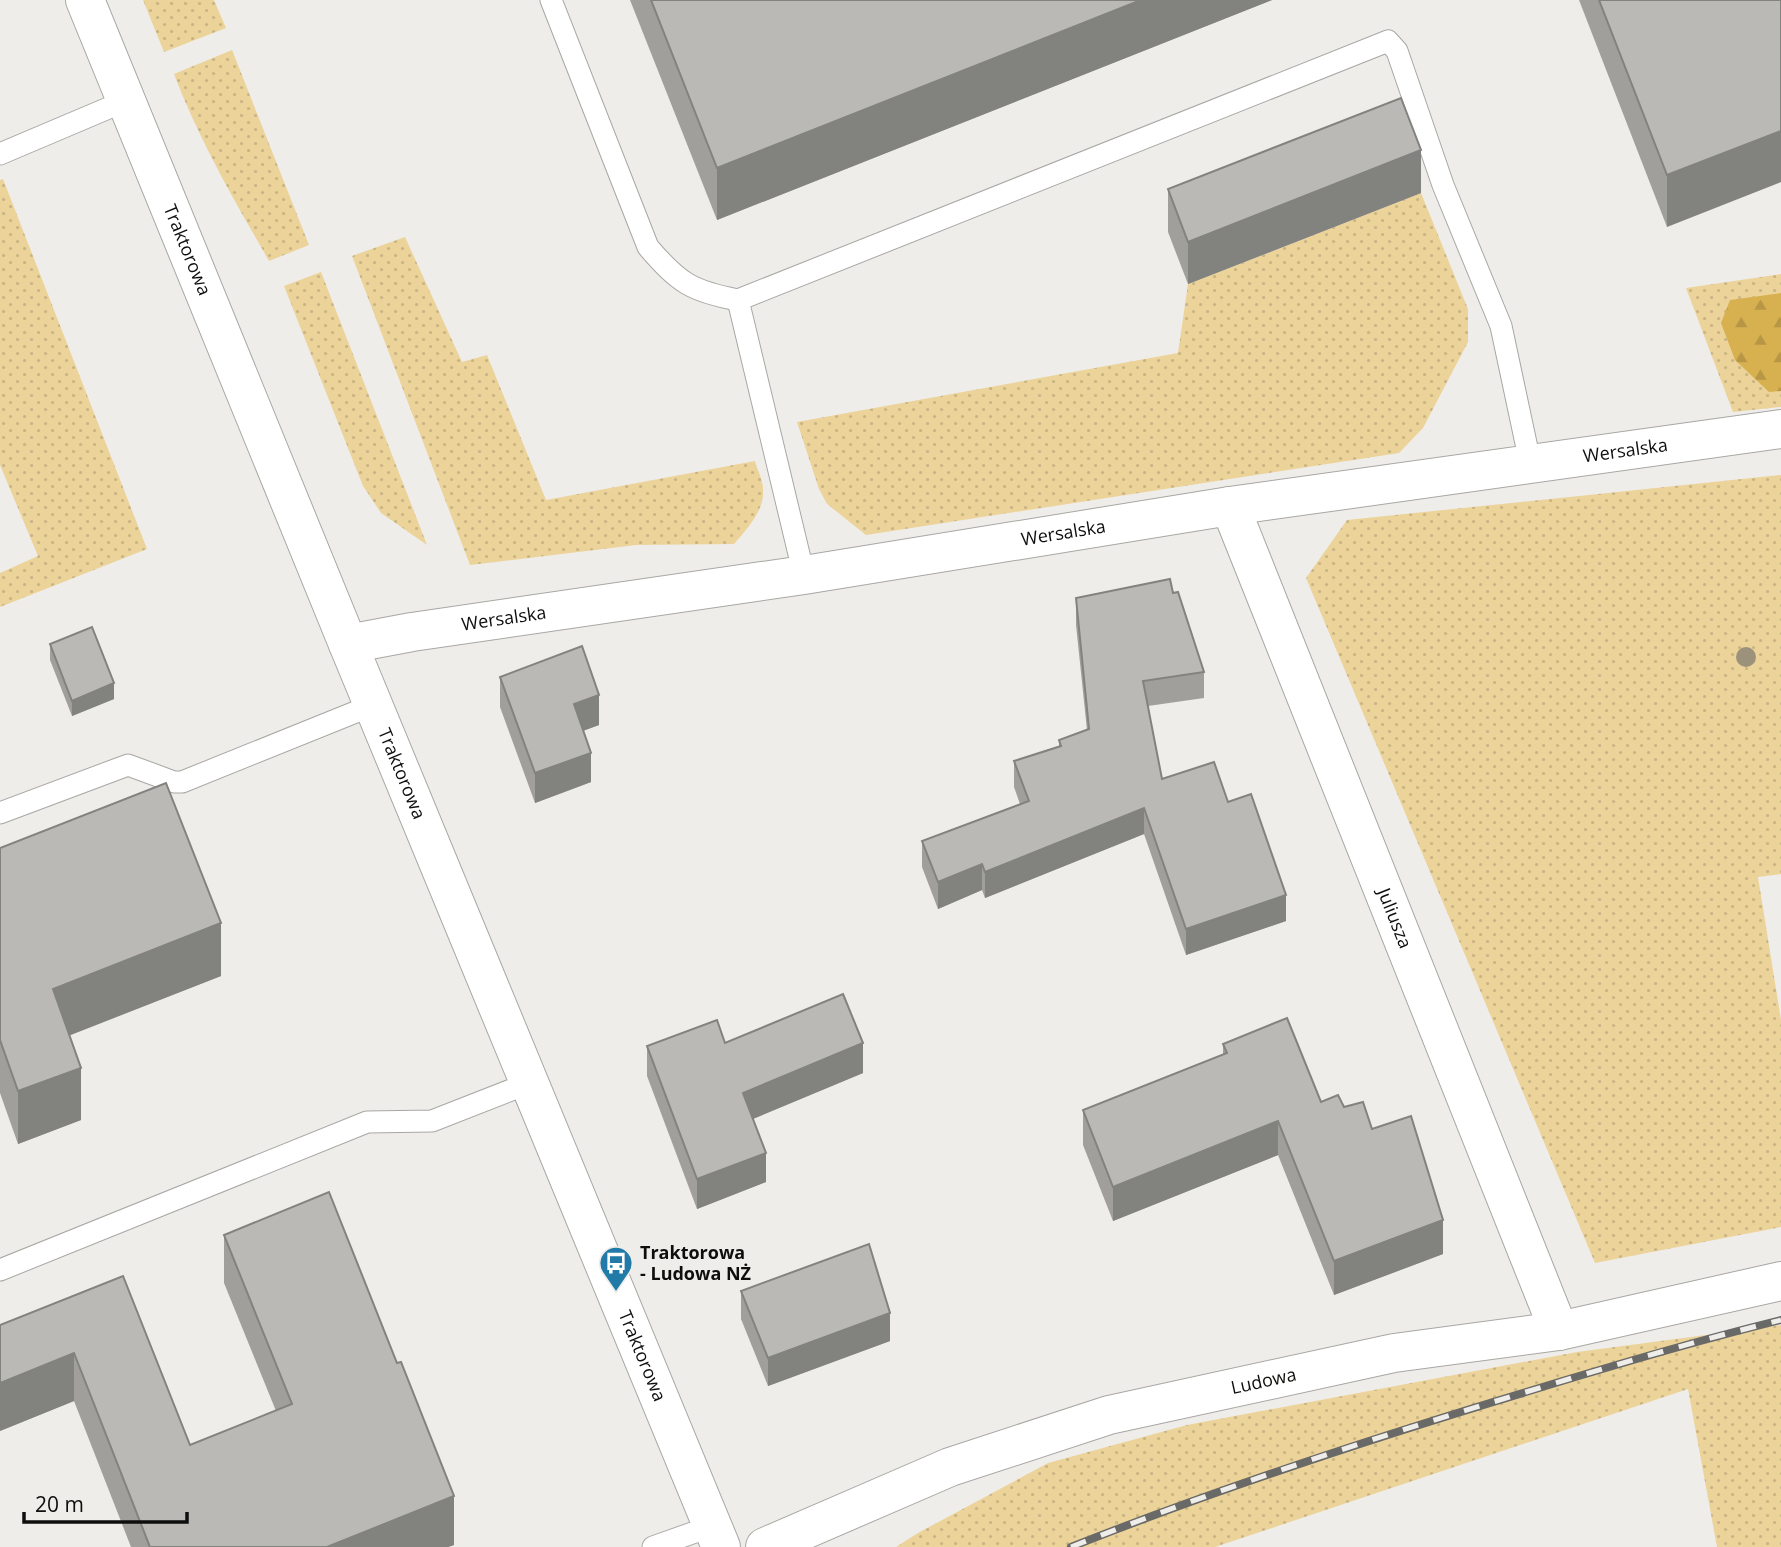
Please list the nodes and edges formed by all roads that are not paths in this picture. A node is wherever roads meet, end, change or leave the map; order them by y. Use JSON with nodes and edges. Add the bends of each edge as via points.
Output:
{"nodes":[{"id":1,"x":85,"y":0,"type":"edge"},
{"id":2,"x":551,"y":0,"type":"edge"},
{"id":3,"x":125,"y":101,"type":"junction"},
{"id":4,"x":0,"y":154,"type":"edge"},
{"id":5,"x":738,"y":300,"type":"junction"},
{"id":6,"x":1781,"y":429,"type":"edge"},
{"id":7,"x":1530,"y":462,"type":"junction"},
{"id":8,"x":1230,"y":506,"type":"junction"},
{"id":9,"x":804,"y":575,"type":"junction"},
{"id":10,"x":348,"y":644,"type":"junction"},
{"id":11,"x":373,"y":705,"type":"junction"},
{"id":12,"x":0,"y":813,"type":"edge"},
{"id":13,"x":529,"y":1083,"type":"junction"},
{"id":14,"x":0,"y":1270,"type":"edge"},
{"id":15,"x":1781,"y":1281,"type":"edge"},
{"id":16,"x":1559,"y":1331,"type":"junction"},
{"id":17,"x":716,"y":1536,"type":"edge"},
{"id":18,"x":653,"y":1547,"type":"edge"},
{"id":19,"x":765,"y":1547,"type":"edge"}],
"edges":[{"from":1,"to":3,"type":"street","name":"Traktorowa"},
{"from":2,"to":5,"type":"lane","via":[[648,247],[672,275],[705,294]]},
{"from":3,"to":4,"type":"lane"},
{"from":3,"to":10,"type":"street","name":"Traktorowa"},
{"from":5,"to":7,"type":"lane","via":[[1388,41],[1397,51],[1443,184],[1501,326]]},
{"from":5,"to":9,"type":"lane"},
{"from":6,"to":7,"type":"street","name":"Wersalska"},
{"from":7,"to":8,"type":"street","name":"Wersalska"},
{"from":8,"to":9,"type":"street","name":"Wersalska"},
{"from":8,"to":16,"type":"street","name":"Juliusza"},
{"from":9,"to":10,"type":"street","name":"Wersalska"},
{"from":10,"to":11,"type":"street","name":"Traktorowa"},
{"from":11,"to":12,"type":"lane","via":[[182,782],[128,765]]},
{"from":11,"to":13,"type":"street","name":"Traktorowa"},
{"from":13,"to":14,"type":"lane","via":[[432,1121],[367,1122]]},
{"from":13,"to":17,"type":"street","name":"Traktorowa"},
{"from":15,"to":16,"type":"street","name":"Ludowa"},
{"from":16,"to":19,"type":"street","name":"Ludowa","via":[[1394,1353],[1109,1415],[950,1467]]},
{"from":17,"to":18,"type":"lane"}]}
